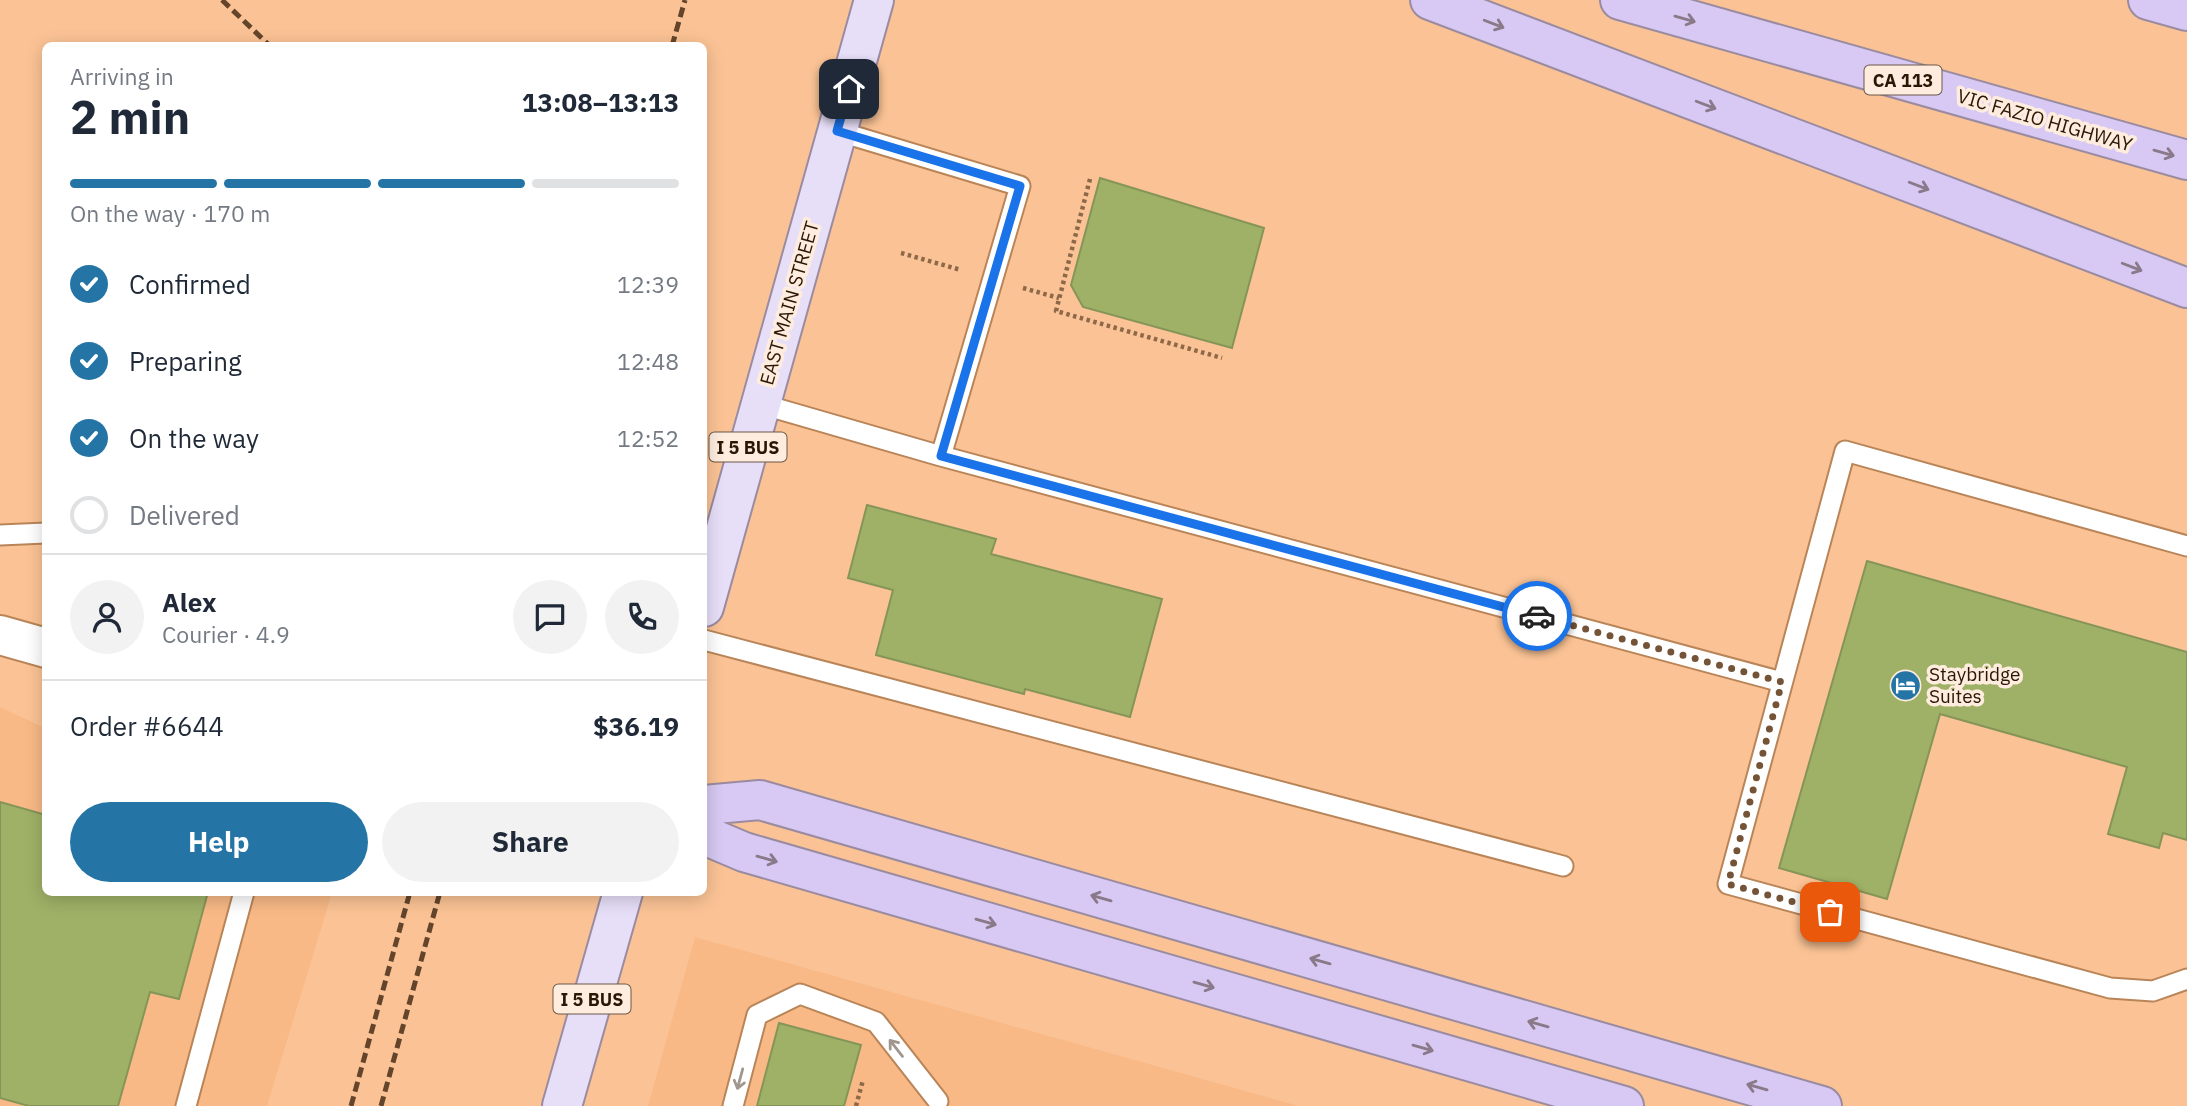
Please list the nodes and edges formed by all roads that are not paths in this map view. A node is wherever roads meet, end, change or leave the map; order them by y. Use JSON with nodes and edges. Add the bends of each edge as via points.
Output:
{"nodes":[{"id":1,"x":874,"y":0,"type":"edge"},
{"id":2,"x":1430,"y":0,"type":"edge"},
{"id":3,"x":1620,"y":0,"type":"edge"},
{"id":4,"x":2148,"y":0,"type":"edge"},
{"id":5,"x":2187,"y":11,"type":"edge"},
{"id":6,"x":837,"y":131,"type":"junction"},
{"id":7,"x":2187,"y":160,"type":"edge"},
{"id":8,"x":2187,"y":288,"type":"edge"},
{"id":9,"x":761,"y":404,"type":"junction"},
{"id":10,"x":941,"y":456,"type":"junction"},
{"id":11,"x":42,"y":533,"type":"edge"},
{"id":12,"x":0,"y":535,"type":"edge"},
{"id":13,"x":2187,"y":546,"type":"edge"},
{"id":14,"x":707,"y":596,"type":"edge"},
{"id":15,"x":0,"y":635,"type":"edge"},
{"id":16,"x":707,"y":641,"type":"edge"},
{"id":17,"x":42,"y":647,"type":"edge"},
{"id":18,"x":1782,"y":682,"type":"junction"},
{"id":19,"x":707,"y":805,"type":"edge"},
{"id":20,"x":707,"y":836,"type":"edge"},
{"id":21,"x":1563,"y":866,"type":"dead end"},
{"id":22,"x":243,"y":896,"type":"edge"},
{"id":23,"x":622,"y":896,"type":"edge"},
{"id":24,"x":2187,"y":979,"type":"edge"},
{"id":25,"x":944,"y":1104,"type":"edge"},
{"id":26,"x":186,"y":1106,"type":"edge"},
{"id":27,"x":562,"y":1106,"type":"edge"},
{"id":28,"x":733,"y":1106,"type":"edge"},
{"id":29,"x":1624,"y":1106,"type":"edge"},
{"id":30,"x":1822,"y":1106,"type":"edge"}],
"edges":[{"from":1,"to":6,"type":"main road","name":"EAST MAIN STREET","number":"I 5 BUS"},
{"from":2,"to":8,"type":"highway","one_way":true},
{"from":3,"to":7,"type":"highway","name":"VIC FAZIO HIGHWAY","number":"CA 113","one_way":true},
{"from":4,"to":5,"type":"highway"},
{"from":6,"to":9,"type":"main road","name":"EAST MAIN STREET","number":"I 5 BUS"},
{"from":6,"to":10,"type":"lane","via":[[1020,186]]},
{"from":9,"to":10,"type":"lane"},
{"from":9,"to":14,"type":"main road","name":"EAST MAIN STREET","number":"I 5 BUS"},
{"from":10,"to":18,"type":"lane"},
{"from":11,"to":12,"type":"lane"},
{"from":13,"to":18,"type":"lane","via":[[1845,451]]},
{"from":15,"to":17,"type":"street"},
{"from":16,"to":21,"type":"lane"},
{"from":18,"to":24,"type":"lane","via":[[1728,884],[2110,989],[2153,991]]},
{"from":30,"to":19,"type":"highway","one_way":true,"via":[[760,800]]},
{"from":20,"to":29,"type":"highway","one_way":true,"via":[[744,852]]},
{"from":22,"to":26,"type":"lane"},
{"from":23,"to":27,"type":"main road","number":"I 5 BUS"},
{"from":25,"to":28,"type":"lane","one_way":true,"via":[[876,1022],[800,994],[757,1015]]}]}
